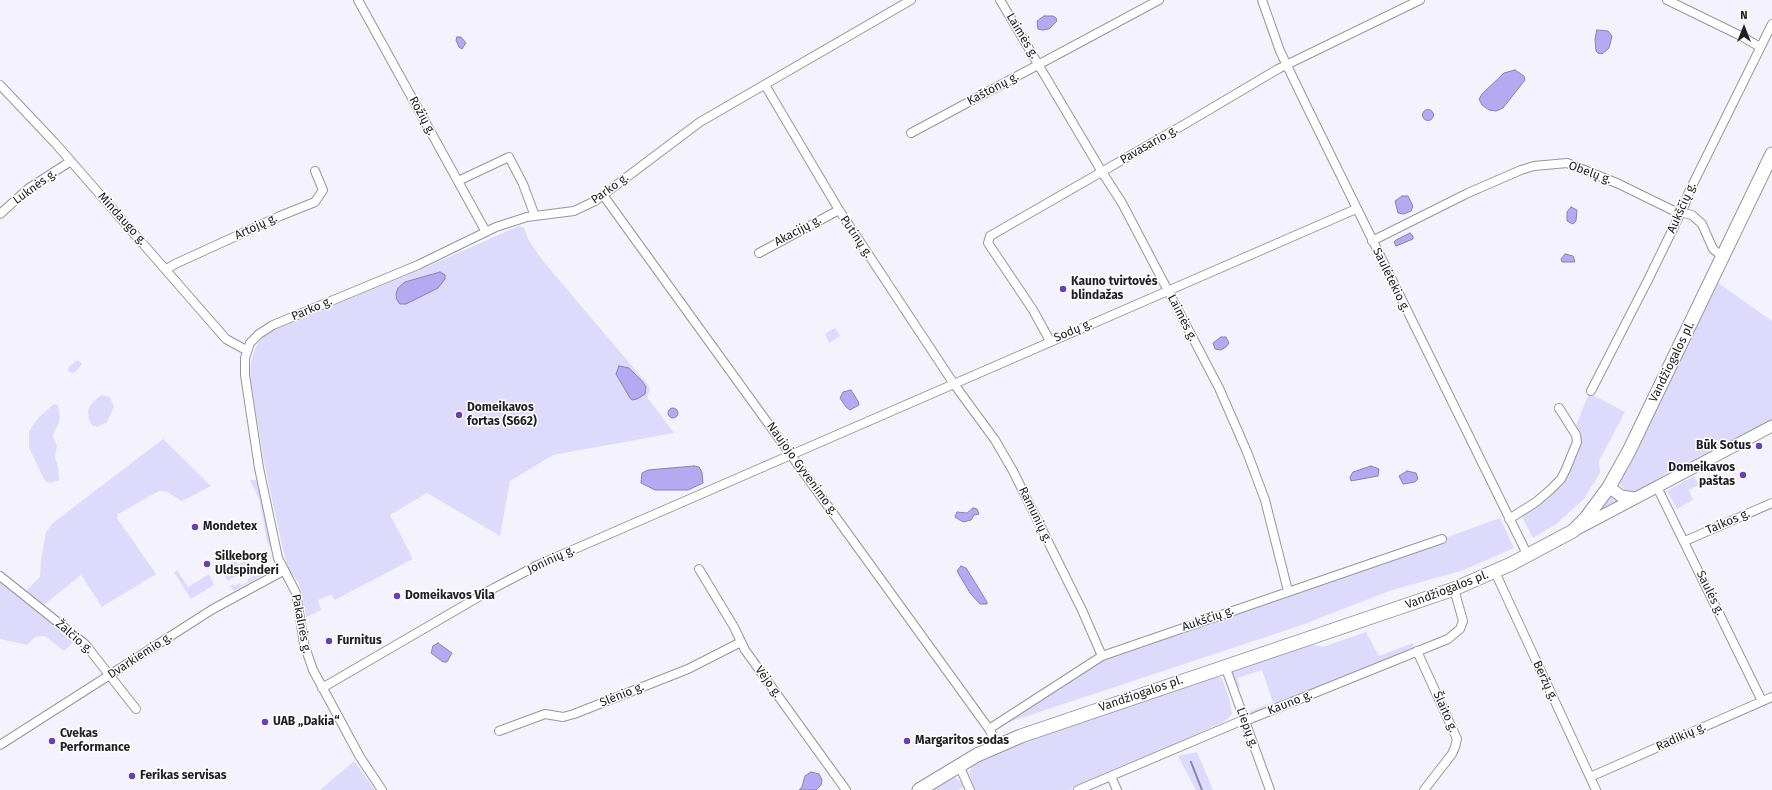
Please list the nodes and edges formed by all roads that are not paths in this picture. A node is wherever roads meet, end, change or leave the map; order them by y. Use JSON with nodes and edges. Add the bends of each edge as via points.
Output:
{"nodes":[{"id":1,"x":358,"y":0,"type":"edge"},
{"id":2,"x":911,"y":0,"type":"edge"},
{"id":3,"x":1000,"y":0,"type":"edge"},
{"id":4,"x":1159,"y":0,"type":"edge"},
{"id":5,"x":1262,"y":0,"type":"edge"},
{"id":6,"x":1420,"y":0,"type":"edge"},
{"id":7,"x":1667,"y":0,"type":"edge"},
{"id":8,"x":1772,"y":24,"type":"edge"},
{"id":9,"x":1760,"y":48,"type":"junction"},
{"id":10,"x":1039,"y":64,"type":"junction"},
{"id":11,"x":1286,"y":64,"type":"junction"},
{"id":12,"x":0,"y":84,"type":"edge"},
{"id":13,"x":765,"y":85,"type":"junction"},
{"id":14,"x":911,"y":133,"type":"dead end"},
{"id":15,"x":1772,"y":154,"type":"edge"},
{"id":16,"x":71,"y":161,"type":"junction"},
{"id":17,"x":315,"y":171,"type":"dead end"},
{"id":18,"x":1102,"y":172,"type":"junction"},
{"id":19,"x":458,"y":181,"type":"junction"},
{"id":20,"x":604,"y":195,"type":"junction"},
{"id":21,"x":1356,"y":209,"type":"junction"},
{"id":22,"x":838,"y":210,"type":"junction"},
{"id":23,"x":1681,"y":213,"type":"junction"},
{"id":24,"x":0,"y":214,"type":"edge"},
{"id":25,"x":535,"y":216,"type":"junction"},
{"id":26,"x":486,"y":232,"type":"junction"},
{"id":27,"x":1372,"y":241,"type":"junction"},
{"id":28,"x":759,"y":253,"type":"dead end"},
{"id":29,"x":1723,"y":257,"type":"junction"},
{"id":30,"x":167,"y":269,"type":"junction"},
{"id":31,"x":1169,"y":291,"type":"junction"},
{"id":32,"x":1050,"y":341,"type":"junction"},
{"id":33,"x":246,"y":350,"type":"junction"},
{"id":34,"x":954,"y":384,"type":"junction"},
{"id":35,"x":1591,"y":391,"type":"dead end"},
{"id":36,"x":1559,"y":408,"type":"dead end"},
{"id":37,"x":1772,"y":426,"type":"edge"},
{"id":38,"x":791,"y":454,"type":"junction"},
{"id":39,"x":1657,"y":486,"type":"junction"},
{"id":40,"x":1609,"y":488,"type":"junction"},
{"id":41,"x":1635,"y":498,"type":"junction"},
{"id":42,"x":1772,"y":503,"type":"edge"},
{"id":43,"x":1509,"y":519,"type":"junction"},
{"id":44,"x":1573,"y":531,"type":"junction"},
{"id":45,"x":1442,"y":539,"type":"dead end"},
{"id":46,"x":1684,"y":541,"type":"junction"},
{"id":47,"x":1528,"y":556,"type":"junction"},
{"id":48,"x":699,"y":569,"type":"dead end"},
{"id":49,"x":283,"y":572,"type":"junction"},
{"id":50,"x":1495,"y":572,"type":"junction"},
{"id":51,"x":0,"y":576,"type":"edge"},
{"id":52,"x":1454,"y":589,"type":"junction"},
{"id":53,"x":1288,"y":591,"type":"junction"},
{"id":54,"x":741,"y":642,"type":"junction"},
{"id":55,"x":1417,"y":651,"type":"junction"},
{"id":56,"x":1102,"y":656,"type":"junction"},
{"id":57,"x":1225,"y":666,"type":"junction"},
{"id":58,"x":110,"y":675,"type":"junction"},
{"id":59,"x":322,"y":688,"type":"junction"},
{"id":60,"x":1772,"y":697,"type":"edge"},
{"id":61,"x":1762,"y":701,"type":"junction"},
{"id":62,"x":136,"y":709,"type":"dead end"},
{"id":63,"x":1243,"y":720,"type":"junction"},
{"id":64,"x":989,"y":730,"type":"junction"},
{"id":65,"x":499,"y":731,"type":"dead end"},
{"id":66,"x":0,"y":745,"type":"edge"},
{"id":67,"x":998,"y":745,"type":"junction"},
{"id":68,"x":959,"y":765,"type":"junction"},
{"id":69,"x":1112,"y":776,"type":"junction"},
{"id":70,"x":1590,"y":777,"type":"junction"},
{"id":71,"x":382,"y":790,"type":"edge"},
{"id":72,"x":846,"y":790,"type":"edge"},
{"id":73,"x":919,"y":790,"type":"edge"},
{"id":74,"x":970,"y":790,"type":"edge"},
{"id":75,"x":1078,"y":790,"type":"edge"},
{"id":76,"x":1117,"y":790,"type":"edge"},
{"id":77,"x":1270,"y":790,"type":"edge"},
{"id":78,"x":1424,"y":790,"type":"edge"},
{"id":79,"x":1596,"y":790,"type":"edge"}],
"edges":[{"from":1,"to":19,"type":"street","name":"Rožių g."},
{"from":2,"to":13,"type":"street","name":"Parko g."},
{"from":3,"to":10,"type":"street","name":"Laimės g."},
{"from":4,"to":10,"type":"street","name":"Kaštonų g."},
{"from":5,"to":11,"type":"street","name":"Saulėtekio g."},
{"from":6,"to":11,"type":"street","name":"Pavasario g."},
{"from":7,"to":9,"type":"street"},
{"from":8,"to":9,"type":"street","name":"Aukščių g."},
{"from":9,"to":23,"type":"street","name":"Aukščių g."},
{"from":10,"to":14,"type":"street","name":"Kaštonų g."},
{"from":10,"to":18,"type":"street","name":"Laimės g."},
{"from":11,"to":18,"type":"street","name":"Pavasario g."},
{"from":11,"to":21,"type":"street","name":"Saulėtekio g."},
{"from":12,"to":16,"type":"street","name":"Mindaugo g."},
{"from":13,"to":20,"type":"street","name":"Parko g.","via":[[687,132]]},
{"from":13,"to":22,"type":"street","name":"Putinų g."},
{"from":15,"to":29,"type":"main road","name":"Vandžiogalos pl."},
{"from":16,"to":24,"type":"street","name":"Luknės g.","via":[[29,188]]},
{"from":16,"to":30,"type":"street","name":"Mindaugo g."},
{"from":17,"to":30,"type":"street","name":"Artojų g.","via":[[323,190],[315,202]]},
{"from":18,"to":31,"type":"street","name":"Laimės g.","via":[[1122,203]]},
{"from":18,"to":32,"type":"street","name":"Pavasario g.","via":[[988,239],[988,243],[1033,310]]},
{"from":19,"to":25,"type":"street","via":[[509,157]]},
{"from":19,"to":26,"type":"street","name":"Rožių g."},
{"from":20,"to":25,"type":"street","name":"Parko g.","via":[[574,211]]},
{"from":20,"to":38,"type":"street","name":"Naujojo Gyvenimo g."},
{"from":21,"to":27,"type":"street","name":"Saulėtekio g."},
{"from":21,"to":31,"type":"street","name":"Sodų g."},
{"from":22,"to":28,"type":"street","name":"Akacijų g."},
{"from":22,"to":34,"type":"street","name":"Putinų g."},
{"from":23,"to":27,"type":"street","name":"Obelų g.","via":[[1576,165],[1557,163],[1520,170]]},
{"from":23,"to":29,"type":"street","name":"Obelų g.","via":[[1689,213],[1699,220],[1713,249]]},
{"from":23,"to":35,"type":"street","name":"Aukščių g."},
{"from":25,"to":26,"type":"street","name":"Parko g.","via":[[518,219]]},
{"from":26,"to":33,"type":"street","name":"Parko g.","via":[[418,265],[273,325],[255,337]]},
{"from":27,"to":43,"type":"street","name":"Saulėtekio g."},
{"from":29,"to":40,"type":"main road","name":"Vandžiogalos pl."},
{"from":30,"to":33,"type":"street","name":"Mindaugo g.","via":[[226,339]]},
{"from":31,"to":32,"type":"street","name":"Sodų g."},
{"from":31,"to":53,"type":"street","name":"Laimės g.","via":[[1219,388],[1247,452],[1265,500]]},
{"from":32,"to":34,"type":"street","name":"Sodų g."},
{"from":33,"to":49,"type":"street","name":"Pakalnės g.","via":[[245,375],[259,468],[275,548]]},
{"from":34,"to":38,"type":"street","name":"Sodų g."},
{"from":34,"to":56,"type":"street","name":"Ramunių g.","via":[[987,428],[1016,476]]},
{"from":36,"to":43,"type":"street","via":[[1576,435],[1577,442],[1566,469],[1561,479],[1550,490]]},
{"from":37,"to":39,"type":"main road"},
{"from":38,"to":59,"type":"street","name":"Joninių g.","via":[[538,565]]},
{"from":38,"to":64,"type":"street","name":"Naujojo Gyvenimo g."},
{"from":39,"to":41,"type":"main road"},
{"from":39,"to":46,"type":"street","name":"Saulės g."},
{"from":40,"to":41,"type":"main road","via":[[1621,496]]},
{"from":40,"to":44,"type":"main road","name":"Vandžiogalos pl."},
{"from":41,"to":44,"type":"main road"},
{"from":42,"to":46,"type":"street","name":"Taikos g."},
{"from":43,"to":47,"type":"street","name":"Saulėtekio g."},
{"from":44,"to":47,"type":"main road","name":"Vandžiogalos pl."},
{"from":45,"to":53,"type":"street","name":"Aukščių g."},
{"from":46,"to":61,"type":"street","name":"Saulės g."},
{"from":47,"to":50,"type":"main road","name":"Vandžiogalos pl."},
{"from":48,"to":54,"type":"street","name":"Vėjo g."},
{"from":49,"to":58,"type":"street","name":"Dvarkiemio g.","via":[[213,609]]},
{"from":49,"to":59,"type":"street","name":"Pakalnės g.","via":[[296,593],[306,652]]},
{"from":50,"to":52,"type":"main road","name":"Vandžiogalos pl."},
{"from":50,"to":70,"type":"street","name":"Beržų g."},
{"from":51,"to":58,"type":"street","name":"Žalčio g.","via":[[85,644]]},
{"from":52,"to":55,"type":"street","name":"Kauno g.","via":[[1462,616],[1460,629],[1448,639]]},
{"from":52,"to":57,"type":"main road","name":"Vandžiogalos pl."},
{"from":53,"to":56,"type":"street","name":"Aukščių g."},
{"from":54,"to":65,"type":"street","name":"Slėnio g.","via":[[688,669],[574,714],[563,717],[547,714]]},
{"from":54,"to":72,"type":"street","name":"Vėjo g."},
{"from":55,"to":63,"type":"street","name":"Kauno g."},
{"from":55,"to":78,"type":"street","name":"Šlaito g.","via":[[1457,739],[1452,754]]},
{"from":56,"to":64,"type":"street","name":"Aukščių g."},
{"from":57,"to":63,"type":"street","name":"Liepų g."},
{"from":57,"to":67,"type":"main road","name":"Vandžiogalos pl."},
{"from":58,"to":62,"type":"street","name":"Žalčio g."},
{"from":58,"to":66,"type":"street","name":"Dvarkiemio g."},
{"from":59,"to":71,"type":"street","name":"Pakalnės g.","via":[[360,757]]},
{"from":60,"to":61,"type":"street","name":"Radikių g."},
{"from":61,"to":70,"type":"street","name":"Radikių g."},
{"from":63,"to":69,"type":"street","name":"Kauno g."},
{"from":63,"to":77,"type":"street","name":"Liepų g."},
{"from":64,"to":67,"type":"street","name":"Naujojo Gyvenimo g."},
{"from":67,"to":68,"type":"main road","name":"Vandžiogalos pl."},
{"from":68,"to":73,"type":"main road","name":"Vandžiogalos pl."},
{"from":68,"to":74,"type":"street"},
{"from":69,"to":75,"type":"street","name":"Kauno g."},
{"from":69,"to":76,"type":"street"},
{"from":70,"to":79,"type":"street","name":"Beržų g."}]}
